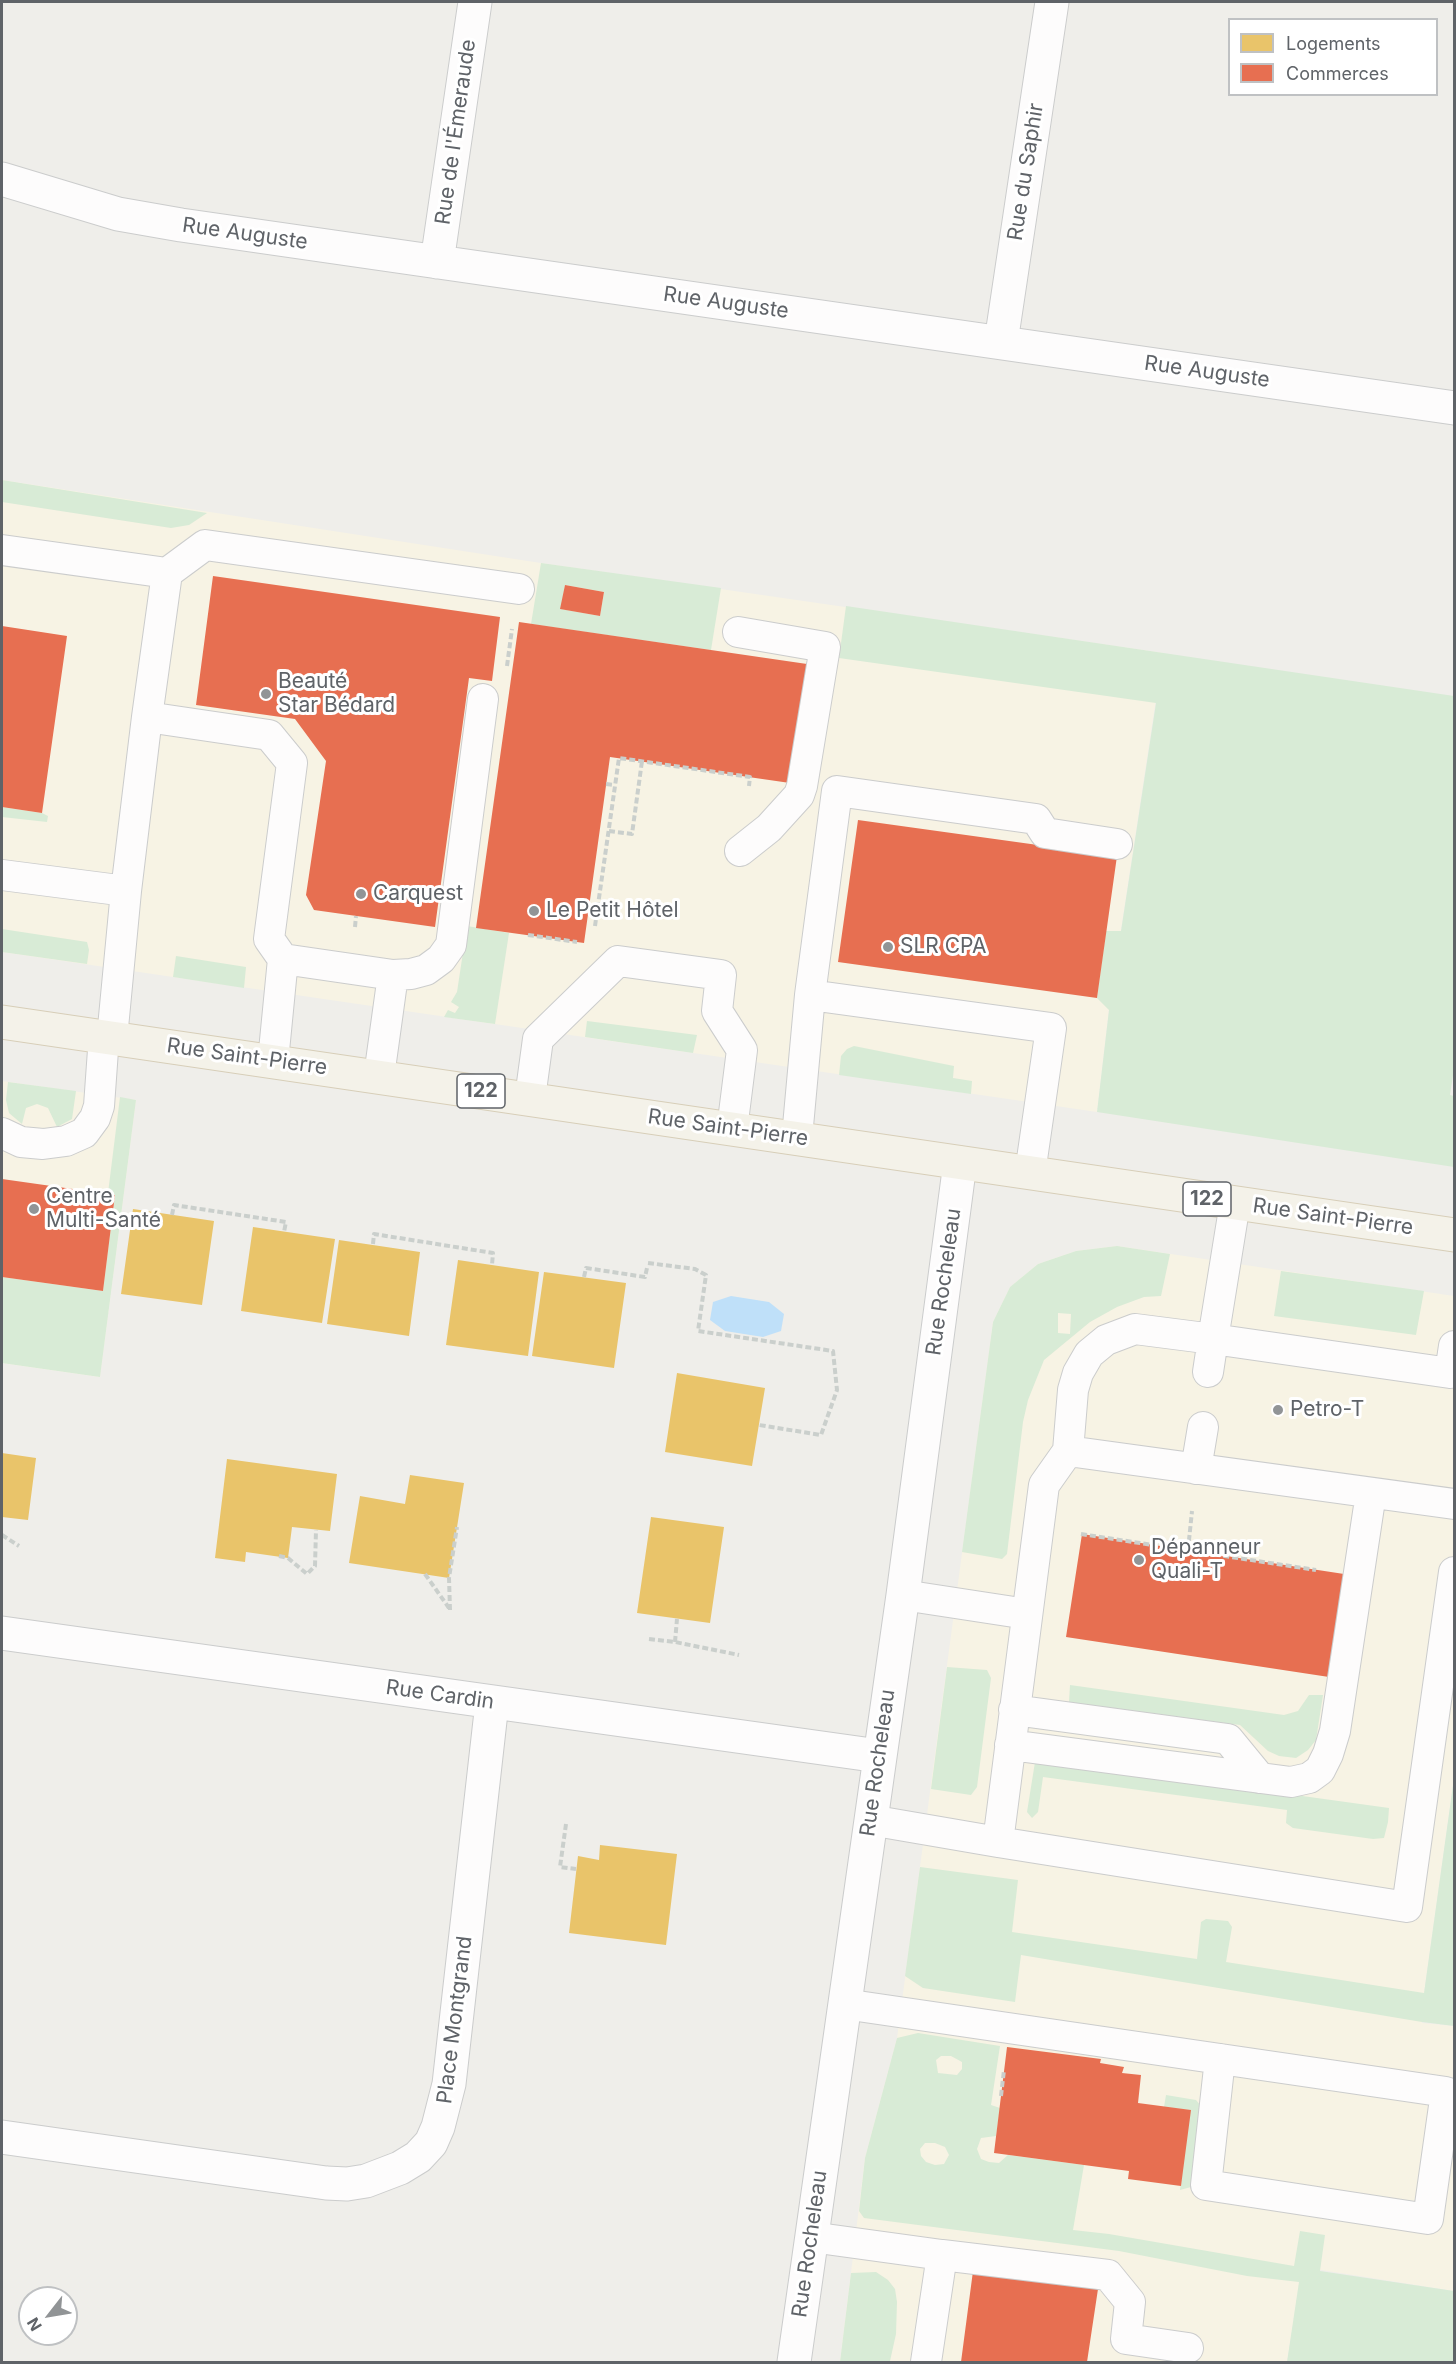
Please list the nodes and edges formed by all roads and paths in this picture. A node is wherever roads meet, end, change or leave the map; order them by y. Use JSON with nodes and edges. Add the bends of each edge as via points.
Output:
{"nodes":[{"id":1,"x":475,"y":2,"type":"edge"},
{"id":2,"x":1052,"y":2,"type":"edge"},
{"id":3,"x":2,"y":179,"type":"edge"},
{"id":4,"x":437,"y":262,"type":"junction"},
{"id":5,"x":1001,"y":342,"type":"junction"},
{"id":6,"x":1455,"y":408,"type":"edge"},
{"id":7,"x":2,"y":550,"type":"edge"},
{"id":8,"x":167,"y":573,"type":"junction"},
{"id":9,"x":519,"y":589,"type":"joint"},
{"id":10,"x":738,"y":632,"type":"dead end"},
{"id":11,"x":483,"y":699,"type":"joint"},
{"id":12,"x":147,"y":717,"type":"junction"},
{"id":13,"x":642,"y":761,"type":"junction"},
{"id":14,"x":750,"y":777,"type":"dead end"},
{"id":15,"x":606,"y":784,"type":"dead end"},
{"id":16,"x":615,"y":785,"type":"junction"},
{"id":17,"x":609,"y":831,"type":"junction"},
{"id":18,"x":1118,"y":844,"type":"dead end"},
{"id":19,"x":740,"y":851,"type":"dead end"},
{"id":20,"x":2,"y":875,"type":"edge"},
{"id":21,"x":126,"y":891,"type":"junction"},
{"id":22,"x":594,"y":933,"type":"dead end"},
{"id":23,"x":528,"y":935,"type":"dead end"},
{"id":24,"x":584,"y":943,"type":"dead end"},
{"id":25,"x":283,"y":959,"type":"junction"},
{"id":26,"x":393,"y":975,"type":"junction"},
{"id":27,"x":810,"y":995,"type":"junction"},
{"id":28,"x":2,"y":1022,"type":"edge"},
{"id":29,"x":108,"y":1037,"type":"junction"},
{"id":30,"x":273,"y":1061,"type":"junction"},
{"id":31,"x":379,"y":1076,"type":"junction"},
{"id":32,"x":530,"y":1098,"type":"junction"},
{"id":33,"x":732,"y":1129,"type":"junction"},
{"id":34,"x":2,"y":1133,"type":"edge"},
{"id":35,"x":797,"y":1137,"type":"junction"},
{"id":36,"x":960,"y":1163,"type":"junction"},
{"id":37,"x":1030,"y":1173,"type":"junction"},
{"id":38,"x":1235,"y":1203,"type":"junction"},
{"id":39,"x":172,"y":1215,"type":"dead end"},
{"id":40,"x":285,"y":1232,"type":"dead end"},
{"id":41,"x":1455,"y":1235,"type":"edge"},
{"id":42,"x":373,"y":1244,"type":"dead end"},
{"id":43,"x":492,"y":1265,"type":"dead end"},
{"id":44,"x":584,"y":1277,"type":"dead end"},
{"id":45,"x":1213,"y":1339,"type":"junction"},
{"id":46,"x":1453,"y":1367,"type":"edge"},
{"id":47,"x":1208,"y":1372,"type":"dead end"},
{"id":48,"x":759,"y":1425,"type":"dead end"},
{"id":49,"x":1203,"y":1427,"type":"dead end"},
{"id":50,"x":1068,"y":1451,"type":"junction"},
{"id":51,"x":1196,"y":1468,"type":"junction"},
{"id":52,"x":1371,"y":1492,"type":"junction"},
{"id":53,"x":1455,"y":1504,"type":"edge"},
{"id":54,"x":457,"y":1527,"type":"dead end"},
{"id":55,"x":316,"y":1530,"type":"dead end"},
{"id":56,"x":1082,"y":1534,"type":"dead end"},
{"id":57,"x":2,"y":1535,"type":"edge"},
{"id":58,"x":20,"y":1546,"type":"dead end"},
{"id":59,"x":279,"y":1556,"type":"dead end"},
{"id":60,"x":1328,"y":1572,"type":"dead end"},
{"id":61,"x":1455,"y":1572,"type":"edge"},
{"id":62,"x":425,"y":1574,"type":"dead end"},
{"id":63,"x":903,"y":1595,"type":"junction"},
{"id":64,"x":1027,"y":1614,"type":"junction"},
{"id":65,"x":677,"y":1618,"type":"dead end"},
{"id":66,"x":2,"y":1633,"type":"edge"},
{"id":67,"x":649,"y":1639,"type":"dead end"},
{"id":68,"x":675,"y":1642,"type":"junction"},
{"id":69,"x":739,"y":1655,"type":"dead end"},
{"id":70,"x":492,"y":1703,"type":"junction"},
{"id":71,"x":1014,"y":1710,"type":"junction"},
{"id":72,"x":1010,"y":1745,"type":"junction"},
{"id":73,"x":879,"y":1756,"type":"junction"},
{"id":74,"x":1260,"y":1778,"type":"junction"},
{"id":75,"x":870,"y":1820,"type":"junction"},
{"id":76,"x":566,"y":1824,"type":"dead end"},
{"id":77,"x":999,"y":1842,"type":"junction"},
{"id":78,"x":576,"y":1869,"type":"dead end"},
{"id":79,"x":844,"y":2004,"type":"junction"},
{"id":80,"x":1220,"y":2059,"type":"junction"},
{"id":81,"x":2,"y":2137,"type":"edge"},
{"id":82,"x":811,"y":2237,"type":"junction"},
{"id":83,"x":942,"y":2255,"type":"junction"},
{"id":84,"x":1188,"y":2348,"type":"dead end"},
{"id":85,"x":794,"y":2362,"type":"edge"},
{"id":86,"x":926,"y":2362,"type":"edge"}],
"edges":[{"from":1,"to":4,"type":"street","name":"Rue de l'Émeraude"},
{"from":2,"to":5,"type":"street","name":"Rue du Saphir"},
{"from":3,"to":4,"type":"street","name":"Rue Auguste","via":[[118,214]]},
{"from":4,"to":5,"type":"street","name":"Rue Auguste"},
{"from":5,"to":6,"type":"street","name":"Rue Auguste"},
{"from":7,"to":8,"type":"lane"},
{"from":8,"to":9,"type":"lane","via":[[205,545]]},
{"from":8,"to":12,"type":"lane"},
{"from":9,"to":11,"type":"path","via":[[505,679]]},
{"from":10,"to":19,"type":"lane","via":[[825,647],[799,795],[770,828]]},
{"from":11,"to":26,"type":"lane","via":[[451,945],[426,970]]},
{"from":12,"to":21,"type":"lane"},
{"from":12,"to":25,"type":"lane","via":[[269,735],[292,763],[269,939]]},
{"from":13,"to":14,"type":"path"},
{"from":13,"to":16,"type":"path","via":[[619,758]]},
{"from":13,"to":17,"type":"path","via":[[632,834]]},
{"from":15,"to":16,"type":"path"},
{"from":16,"to":17,"type":"path"},
{"from":17,"to":22,"type":"path"},
{"from":18,"to":27,"type":"lane","via":[[1045,833],[1036,819],[837,791]]},
{"from":20,"to":21,"type":"lane"},
{"from":21,"to":29,"type":"lane"},
{"from":23,"to":24,"type":"path"},
{"from":25,"to":26,"type":"lane"},
{"from":25,"to":30,"type":"lane"},
{"from":26,"to":31,"type":"lane"},
{"from":27,"to":35,"type":"lane"},
{"from":27,"to":37,"type":"lane","via":[[1051,1028]]},
{"from":28,"to":29,"type":"main road","name":"Rue Saint-Pierre","number":"122"},
{"from":29,"to":30,"type":"main road","name":"Rue Saint-Pierre","number":"122"},
{"from":29,"to":34,"type":"lane","via":[[99,1106],[84,1133],[66,1141],[43,1144],[21,1142]]},
{"from":30,"to":31,"type":"main road","name":"Rue Saint-Pierre","number":"122"},
{"from":31,"to":32,"type":"main road","name":"Rue Saint-Pierre","number":"122"},
{"from":32,"to":33,"type":"main road","name":"Rue Saint-Pierre","number":"122"},
{"from":32,"to":33,"type":"lane","via":[[538,1039],[618,961],[721,975],[717,1011],[742,1050]]},
{"from":33,"to":35,"type":"main road","name":"Rue Saint-Pierre","number":"122"},
{"from":35,"to":36,"type":"main road","name":"Rue Saint-Pierre","number":"122"},
{"from":36,"to":37,"type":"main road","name":"Rue Saint-Pierre","number":"122"},
{"from":36,"to":63,"type":"street","name":"Rue Rocheleau"},
{"from":37,"to":38,"type":"main road","name":"Rue Saint-Pierre","number":"122"},
{"from":38,"to":41,"type":"main road","name":"Rue Saint-Pierre","number":"122"},
{"from":38,"to":45,"type":"lane"},
{"from":39,"to":40,"type":"path","via":[[174,1205],[286,1222]]},
{"from":42,"to":43,"type":"path","via":[[374,1234],[493,1253]]},
{"from":44,"to":48,"type":"path","via":[[586,1268],[645,1276],[647,1265],[695,1269],[706,1275],[698,1331],[833,1351],[837,1390],[821,1435]]},
{"from":45,"to":46,"type":"lane"},
{"from":45,"to":47,"type":"lane"},
{"from":45,"to":50,"type":"lane","via":[[1135,1329],[1106,1340],[1089,1354],[1078,1373]]},
{"from":49,"to":51,"type":"lane"},
{"from":50,"to":51,"type":"lane"},
{"from":50,"to":64,"type":"lane","via":[[1044,1485]]},
{"from":51,"to":52,"type":"lane"},
{"from":52,"to":53,"type":"lane"},
{"from":52,"to":74,"type":"lane","via":[[1335,1731],[1328,1754],[1320,1770],[1300,1782]]},
{"from":54,"to":62,"type":"path","via":[[449,1578],[450,1610]]},
{"from":55,"to":59,"type":"path","via":[[315,1566],[307,1574],[288,1558]]},
{"from":56,"to":60,"type":"path"},
{"from":57,"to":58,"type":"path"},
{"from":61,"to":77,"type":"lane","via":[[1407,1907]]},
{"from":63,"to":64,"type":"lane"},
{"from":63,"to":73,"type":"street","name":"Rue Rocheleau"},
{"from":64,"to":71,"type":"lane"},
{"from":65,"to":68,"type":"path"},
{"from":66,"to":70,"type":"street","name":"Rue Cardin"},
{"from":67,"to":68,"type":"path"},
{"from":68,"to":69,"type":"path"},
{"from":70,"to":73,"type":"street","name":"Rue Cardin"},
{"from":70,"to":81,"type":"street","name":"Place Montgrand","via":[[449,2084],[438,2127],[431,2143],[418,2157],[366,2181],[326,2183]]},
{"from":71,"to":72,"type":"lane"},
{"from":71,"to":74,"type":"lane","via":[[1228,1739]]},
{"from":72,"to":74,"type":"lane"},
{"from":72,"to":77,"type":"lane"},
{"from":73,"to":75,"type":"street","name":"Rue Rocheleau"},
{"from":75,"to":77,"type":"lane"},
{"from":75,"to":79,"type":"street","name":"Rue Rocheleau"},
{"from":76,"to":78,"type":"path","via":[[560,1867]]},
{"from":79,"to":80,"type":"lane"},
{"from":79,"to":82,"type":"street","name":"Rue Rocheleau"},
{"from":80,"to":80,"type":"lane","via":[[1446,2092],[1428,2219],[1206,2185]]},
{"from":82,"to":83,"type":"lane"},
{"from":82,"to":85,"type":"street","name":"Rue Rocheleau"},
{"from":83,"to":84,"type":"lane","via":[[1108,2275],[1130,2302],[1126,2339]]},
{"from":83,"to":86,"type":"lane"}]}
